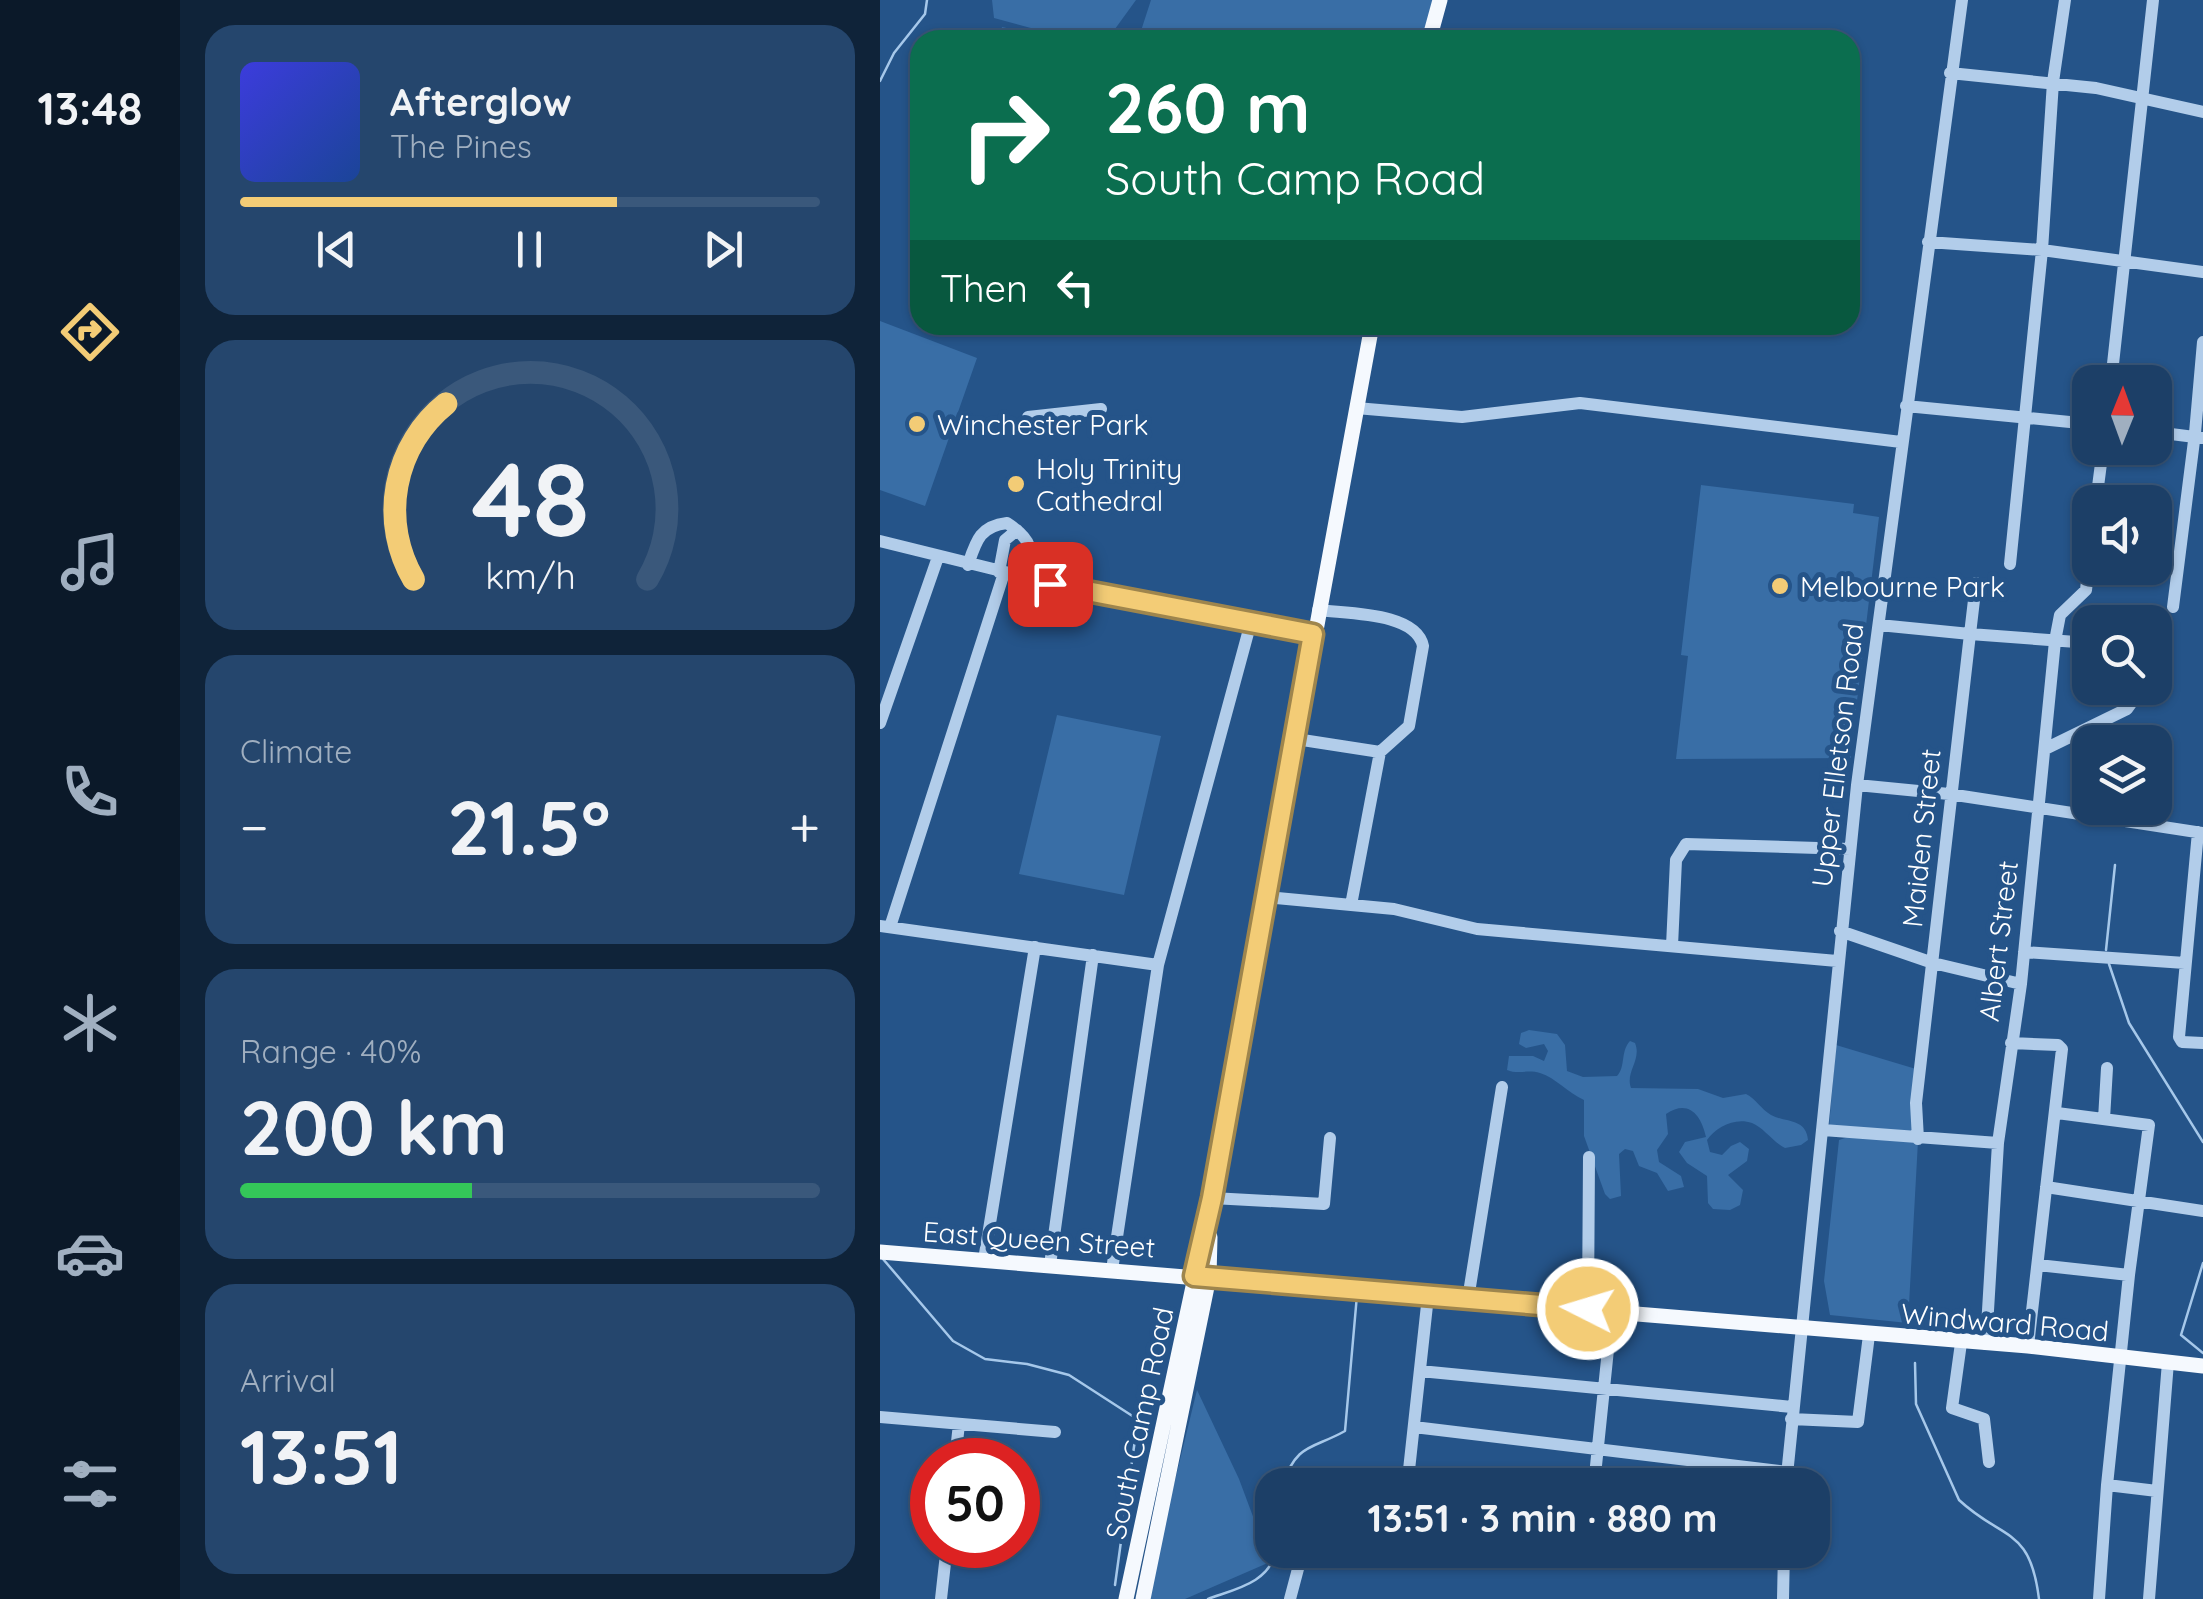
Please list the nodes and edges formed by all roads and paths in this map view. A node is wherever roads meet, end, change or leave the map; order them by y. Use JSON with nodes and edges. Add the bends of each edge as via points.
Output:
{"nodes":[{"id":1,"x":1440,"y":0,"type":"edge"},
{"id":2,"x":1962,"y":0,"type":"edge"},
{"id":3,"x":2065,"y":0,"type":"edge"},
{"id":4,"x":2153,"y":0,"type":"edge"},
{"id":5,"x":1432,"y":30,"type":"edge"},
{"id":6,"x":1950,"y":72,"type":"junction"},
{"id":7,"x":2053,"y":82,"type":"junction"},
{"id":8,"x":2141,"y":98,"type":"junction"},
{"id":9,"x":2203,"y":112,"type":"edge"},
{"id":10,"x":1928,"y":242,"type":"junction"},
{"id":11,"x":2042,"y":250,"type":"junction"},
{"id":12,"x":2126,"y":260,"type":"junction"},
{"id":13,"x":2203,"y":272,"type":"edge"},
{"id":14,"x":1370,"y":335,"type":"edge"},
{"id":15,"x":2203,"y":342,"type":"edge"},
{"id":16,"x":2112,"y":365,"type":"edge"},
{"id":17,"x":1906,"y":406,"type":"junction"},
{"id":18,"x":1356,"y":408,"type":"junction"},
{"id":19,"x":1101,"y":409,"type":"dead end"},
{"id":20,"x":2023,"y":416,"type":"junction"},
{"id":21,"x":1028,"y":417,"type":"dead end"},
{"id":22,"x":2072,"y":422,"type":"edge"},
{"id":23,"x":2172,"y":434,"type":"edge"},
{"id":24,"x":2198,"y":437,"type":"edge"},
{"id":25,"x":1901,"y":442,"type":"junction"},
{"id":26,"x":996,"y":524,"type":"junction"},
{"id":27,"x":1017,"y":530,"type":"junction"},
{"id":28,"x":1005,"y":540,"type":"junction"},
{"id":29,"x":880,"y":541,"type":"edge"},
{"id":30,"x":938,"y":557,"type":"junction"},
{"id":31,"x":968,"y":564,"type":"junction"},
{"id":32,"x":2010,"y":564,"type":"dead end"},
{"id":33,"x":1001,"y":572,"type":"junction"},
{"id":34,"x":1027,"y":578,"type":"junction"},
{"id":35,"x":1976,"y":582,"type":"dead end"},
{"id":36,"x":2087,"y":585,"type":"edge"},
{"id":37,"x":2173,"y":607,"type":"dead end"},
{"id":38,"x":1318,"y":610,"type":"junction"},
{"id":39,"x":1251,"y":622,"type":"junction"},
{"id":40,"x":1878,"y":625,"type":"junction"},
{"id":41,"x":1313,"y":634,"type":"junction"},
{"id":42,"x":1970,"y":634,"type":"junction"},
{"id":43,"x":2056,"y":641,"type":"junction"},
{"id":44,"x":2072,"y":642,"type":"edge"},
{"id":45,"x":2131,"y":705,"type":"edge"},
{"id":46,"x":880,"y":723,"type":"edge"},
{"id":47,"x":1296,"y":739,"type":"junction"},
{"id":48,"x":2044,"y":749,"type":"junction"},
{"id":49,"x":1380,"y":752,"type":"junction"},
{"id":50,"x":1857,"y":784,"type":"junction"},
{"id":51,"x":1950,"y":794,"type":"junction"},
{"id":52,"x":2038,"y":807,"type":"junction"},
{"id":53,"x":2200,"y":833,"type":"edge"},
{"id":54,"x":1850,"y":849,"type":"junction"},
{"id":55,"x":1266,"y":897,"type":"junction"},
{"id":56,"x":1351,"y":905,"type":"junction"},
{"id":57,"x":885,"y":926,"type":"edge"},
{"id":58,"x":1840,"y":931,"type":"junction"},
{"id":59,"x":1672,"y":946,"type":"junction"},
{"id":60,"x":1035,"y":947,"type":"junction"},
{"id":61,"x":2024,"y":952,"type":"junction"},
{"id":62,"x":1093,"y":955,"type":"junction"},
{"id":63,"x":1837,"y":961,"type":"junction"},
{"id":64,"x":2185,"y":962,"type":"junction"},
{"id":65,"x":1933,"y":963,"type":"junction"},
{"id":66,"x":1158,"y":965,"type":"junction"},
{"id":67,"x":2020,"y":984,"type":"junction"},
{"id":68,"x":2011,"y":1043,"type":"junction"},
{"id":69,"x":2203,"y":1043,"type":"edge"},
{"id":70,"x":2107,"y":1068,"type":"dead end"},
{"id":71,"x":1502,"y":1087,"type":"dead end"},
{"id":72,"x":2056,"y":1113,"type":"junction"},
{"id":73,"x":2104,"y":1118,"type":"junction"},
{"id":74,"x":1823,"y":1130,"type":"junction"},
{"id":75,"x":1330,"y":1138,"type":"dead end"},
{"id":76,"x":1918,"y":1139,"type":"junction"},
{"id":77,"x":1998,"y":1143,"type":"junction"},
{"id":78,"x":1589,"y":1156,"type":"dead end"},
{"id":79,"x":2046,"y":1187,"type":"junction"},
{"id":80,"x":1212,"y":1198,"type":"junction"},
{"id":81,"x":2140,"y":1200,"type":"junction"},
{"id":82,"x":2203,"y":1210,"type":"edge"},
{"id":83,"x":880,"y":1252,"type":"edge"},
{"id":84,"x":984,"y":1260,"type":"junction"},
{"id":85,"x":1050,"y":1265,"type":"junction"},
{"id":86,"x":2038,"y":1265,"type":"junction"},
{"id":87,"x":1112,"y":1270,"type":"junction"},
{"id":88,"x":2129,"y":1275,"type":"junction"},
{"id":89,"x":1202,"y":1277,"type":"junction"},
{"id":90,"x":1428,"y":1296,"type":"junction"},
{"id":91,"x":1468,"y":1299,"type":"junction"},
{"id":92,"x":1588,"y":1309,"type":"junction"},
{"id":93,"x":1612,"y":1311,"type":"junction"},
{"id":94,"x":1802,"y":1327,"type":"junction"},
{"id":95,"x":1869,"y":1335,"type":"junction"},
{"id":96,"x":1961,"y":1342,"type":"junction"},
{"id":97,"x":1986,"y":1344,"type":"junction"},
{"id":98,"x":2028,"y":1346,"type":"junction"},
{"id":99,"x":2120,"y":1358,"type":"junction"},
{"id":100,"x":2168,"y":1362,"type":"junction"},
{"id":101,"x":2203,"y":1366,"type":"edge"},
{"id":102,"x":1420,"y":1372,"type":"junction"},
{"id":103,"x":1604,"y":1388,"type":"junction"},
{"id":104,"x":1792,"y":1413,"type":"junction"},
{"id":105,"x":880,"y":1417,"type":"edge"},
{"id":106,"x":959,"y":1424,"type":"junction"},
{"id":107,"x":1414,"y":1427,"type":"junction"},
{"id":108,"x":1055,"y":1432,"type":"dead end"},
{"id":109,"x":957,"y":1438,"type":"edge"},
{"id":110,"x":1597,"y":1450,"type":"junction"},
{"id":111,"x":1988,"y":1462,"type":"dead end"},
{"id":112,"x":1409,"y":1468,"type":"edge"},
{"id":113,"x":1595,"y":1468,"type":"edge"},
{"id":114,"x":1719,"y":1468,"type":"edge"},
{"id":115,"x":1788,"y":1468,"type":"edge"},
{"id":116,"x":2107,"y":1485,"type":"junction"},
{"id":117,"x":2157,"y":1491,"type":"junction"},
{"id":118,"x":945,"y":1568,"type":"edge"},
{"id":119,"x":1299,"y":1568,"type":"edge"},
{"id":120,"x":1784,"y":1568,"type":"edge"},
{"id":121,"x":942,"y":1599,"type":"edge"},
{"id":122,"x":1126,"y":1599,"type":"edge"},
{"id":123,"x":1144,"y":1599,"type":"edge"},
{"id":124,"x":1290,"y":1599,"type":"edge"},
{"id":125,"x":1783,"y":1599,"type":"edge"},
{"id":126,"x":2099,"y":1599,"type":"edge"},
{"id":127,"x":2149,"y":1599,"type":"edge"}],
"edges":[{"from":1,"to":5,"type":"main road"},
{"from":2,"to":6,"type":"street","name":"Upper Elletson Road"},
{"from":3,"to":7,"type":"street"},
{"from":4,"to":8,"type":"street"},
{"from":6,"to":7,"type":"street"},
{"from":6,"to":10,"type":"street","name":"Upper Elletson Road"},
{"from":7,"to":8,"type":"street"},
{"from":7,"to":11,"type":"street"},
{"from":8,"to":9,"type":"street"},
{"from":8,"to":12,"type":"street"},
{"from":10,"to":11,"type":"street"},
{"from":10,"to":17,"type":"street","name":"Upper Elletson Road"},
{"from":11,"to":12,"type":"street"},
{"from":11,"to":20,"type":"street"},
{"from":12,"to":13,"type":"street"},
{"from":12,"to":16,"type":"street"},
{"from":14,"to":18,"type":"main road","name":"South Camp Road"},
{"from":15,"to":24,"type":"street"},
{"from":17,"to":20,"type":"street"},
{"from":17,"to":25,"type":"street","name":"Upper Elletson Road"},
{"from":18,"to":25,"type":"street","via":[[1462,417],[1580,403]]},
{"from":18,"to":38,"type":"main road","name":"South Camp Road"},
{"from":19,"to":21,"type":"street"},
{"from":20,"to":22,"type":"street"},
{"from":20,"to":32,"type":"street"},
{"from":23,"to":24,"type":"street"},
{"from":24,"to":37,"type":"street"},
{"from":25,"to":40,"type":"street","name":"Upper Elletson Road"},
{"from":26,"to":27,"type":"street"},
{"from":26,"to":28,"type":"street"},
{"from":26,"to":31,"type":"street","via":[[978,537]]},
{"from":27,"to":28,"type":"street"},
{"from":27,"to":34,"type":"street","via":[[1031,546]]},
{"from":28,"to":33,"type":"street"},
{"from":29,"to":30,"type":"street"},
{"from":30,"to":31,"type":"street"},
{"from":30,"to":46,"type":"street"},
{"from":31,"to":33,"type":"street"},
{"from":33,"to":34,"type":"street"},
{"from":33,"to":57,"type":"street"},
{"from":34,"to":39,"type":"street"},
{"from":35,"to":42,"type":"street","name":"Maiden Street"},
{"from":36,"to":43,"type":"street","name":"Albert Street","via":[[2060,615]]},
{"from":38,"to":41,"type":"main road","name":"South Camp Road"},
{"from":38,"to":49,"type":"street","via":[[1404,622],[1422,638],[1409,726]]},
{"from":39,"to":41,"type":"street"},
{"from":39,"to":66,"type":"street"},
{"from":40,"to":42,"type":"street"},
{"from":40,"to":50,"type":"street","name":"Upper Elletson Road"},
{"from":41,"to":47,"type":"main road","name":"South Camp Road"},
{"from":42,"to":43,"type":"street"},
{"from":42,"to":51,"type":"street","name":"Maiden Street"},
{"from":43,"to":44,"type":"street"},
{"from":43,"to":48,"type":"street","name":"Albert Street"},
{"from":45,"to":48,"type":"street"},
{"from":47,"to":49,"type":"street"},
{"from":47,"to":55,"type":"main road","name":"South Camp Road"},
{"from":48,"to":52,"type":"street","name":"Albert Street"},
{"from":49,"to":56,"type":"street"},
{"from":50,"to":51,"type":"street"},
{"from":50,"to":54,"type":"street","name":"Upper Elletson Road"},
{"from":51,"to":52,"type":"street"},
{"from":51,"to":65,"type":"street","name":"Maiden Street"},
{"from":52,"to":53,"type":"street"},
{"from":52,"to":61,"type":"street","name":"Albert Street"},
{"from":53,"to":64,"type":"street"},
{"from":54,"to":58,"type":"street","name":"Upper Elletson Road"},
{"from":54,"to":59,"type":"street","via":[[1686,844],[1676,860]]},
{"from":55,"to":56,"type":"street"},
{"from":55,"to":80,"type":"main road","name":"South Camp Road"},
{"from":56,"to":59,"type":"street","via":[[1478,929]]},
{"from":57,"to":60,"type":"street"},
{"from":58,"to":63,"type":"street","name":"Upper Elletson Road"},
{"from":58,"to":65,"type":"street"},
{"from":59,"to":63,"type":"street"},
{"from":60,"to":62,"type":"street"},
{"from":60,"to":84,"type":"street"},
{"from":61,"to":64,"type":"street"},
{"from":61,"to":67,"type":"street","name":"Albert Street"},
{"from":62,"to":66,"type":"street"},
{"from":62,"to":85,"type":"street"},
{"from":63,"to":74,"type":"street","name":"Upper Elletson Road"},
{"from":64,"to":69,"type":"street","via":[[2180,1040]]},
{"from":65,"to":67,"type":"street"},
{"from":65,"to":76,"type":"street","name":"Maiden Street","via":[[1916,1103]]},
{"from":66,"to":87,"type":"street"},
{"from":67,"to":68,"type":"street","name":"Albert Street"},
{"from":68,"to":72,"type":"street","via":[[2061,1046]]},
{"from":68,"to":77,"type":"street","name":"Albert Street"},
{"from":70,"to":73,"type":"street"},
{"from":71,"to":91,"type":"street"},
{"from":72,"to":73,"type":"street"},
{"from":72,"to":79,"type":"street"},
{"from":73,"to":81,"type":"street","via":[[2149,1125]]},
{"from":74,"to":76,"type":"street"},
{"from":74,"to":94,"type":"street","name":"Upper Elletson Road"},
{"from":75,"to":80,"type":"street","via":[[1324,1204]]},
{"from":76,"to":77,"type":"street"},
{"from":77,"to":97,"type":"street","name":"Albert Street"},
{"from":78,"to":92,"type":"street"},
{"from":79,"to":81,"type":"street"},
{"from":79,"to":86,"type":"street"},
{"from":80,"to":89,"type":"main road","name":"South Camp Road"},
{"from":81,"to":82,"type":"street"},
{"from":81,"to":88,"type":"street"},
{"from":83,"to":84,"type":"main road","name":"East Queen Street"},
{"from":84,"to":85,"type":"main road","name":"East Queen Street"},
{"from":85,"to":87,"type":"main road","name":"East Queen Street"},
{"from":86,"to":88,"type":"street"},
{"from":86,"to":98,"type":"street"},
{"from":87,"to":89,"type":"main road","name":"East Queen Street"},
{"from":88,"to":99,"type":"street"},
{"from":89,"to":90,"type":"main road","name":"East Queen Street"},
{"from":89,"to":122,"type":"main road","name":"South Camp Road"},
{"from":89,"to":123,"type":"main road","name":"South Camp Road"},
{"from":90,"to":91,"type":"main road","name":"East Queen Street"},
{"from":90,"to":102,"type":"street"},
{"from":91,"to":92,"type":"main road","name":"Windward Road"},
{"from":92,"to":93,"type":"main road","name":"Windward Road"},
{"from":93,"to":94,"type":"main road","name":"Windward Road"},
{"from":93,"to":103,"type":"street"},
{"from":94,"to":95,"type":"main road","name":"Windward Road"},
{"from":94,"to":104,"type":"street","name":"Upper Elletson Road"},
{"from":95,"to":96,"type":"main road","name":"Windward Road"},
{"from":95,"to":104,"type":"street","via":[[1858,1422]]},
{"from":96,"to":97,"type":"main road","name":"Windward Road"},
{"from":96,"to":111,"type":"street","via":[[1952,1408],[1984,1419]]},
{"from":97,"to":98,"type":"main road","name":"Windward Road"},
{"from":98,"to":99,"type":"main road","name":"Windward Road"},
{"from":99,"to":100,"type":"main road","name":"Windward Road"},
{"from":99,"to":116,"type":"street"},
{"from":100,"to":101,"type":"main road","name":"Windward Road"},
{"from":100,"to":117,"type":"street"},
{"from":102,"to":103,"type":"street"},
{"from":102,"to":107,"type":"street"},
{"from":103,"to":104,"type":"street"},
{"from":103,"to":110,"type":"street"},
{"from":104,"to":115,"type":"street","name":"Upper Elletson Road"},
{"from":105,"to":106,"type":"street"},
{"from":106,"to":108,"type":"street"},
{"from":106,"to":109,"type":"street"},
{"from":107,"to":110,"type":"street"},
{"from":107,"to":112,"type":"street"},
{"from":110,"to":113,"type":"street"},
{"from":110,"to":114,"type":"street"},
{"from":116,"to":117,"type":"street"},
{"from":116,"to":126,"type":"street"},
{"from":117,"to":127,"type":"street"},
{"from":118,"to":121,"type":"street"},
{"from":119,"to":124,"type":"street"},
{"from":120,"to":125,"type":"street"}]}
